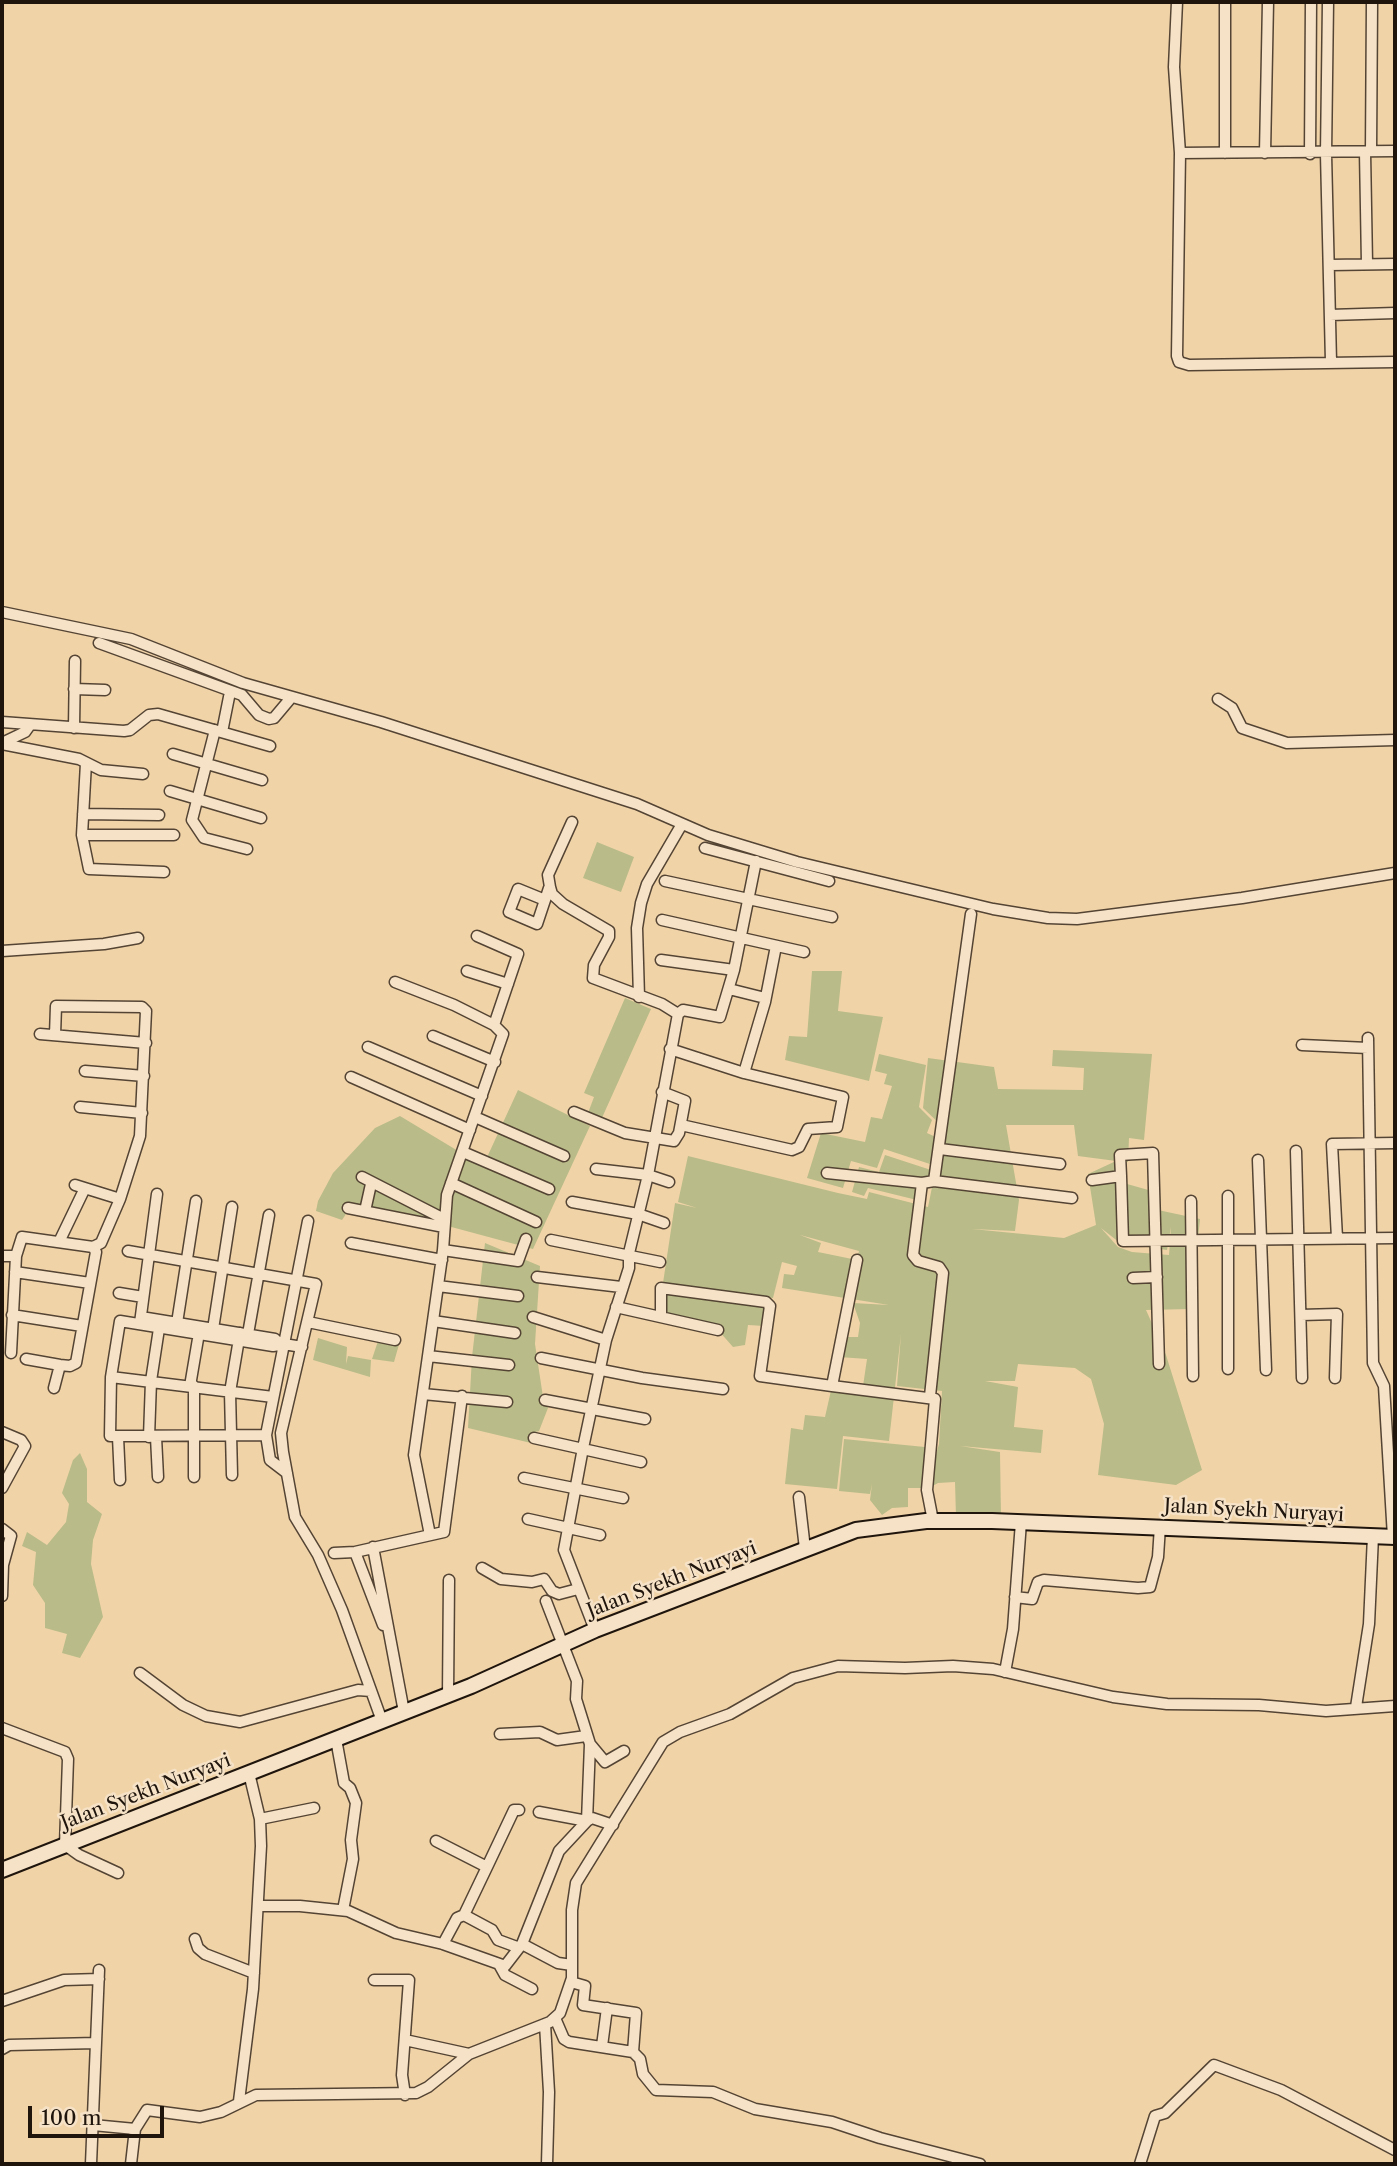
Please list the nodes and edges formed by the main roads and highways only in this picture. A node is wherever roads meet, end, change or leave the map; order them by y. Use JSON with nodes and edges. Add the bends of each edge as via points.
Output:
{"nodes":[{"id":1,"x":1394,"y":1537,"type":"edge"},
{"id":2,"x":2,"y":1870,"type":"edge"}],
"edges":[{"from":1,"to":2,"type":"main road","name":"Jalan Syekh Nuryayi","via":[[1021,1522],[933,1521],[856,1530],[595,1630],[448,1695]]}]}
